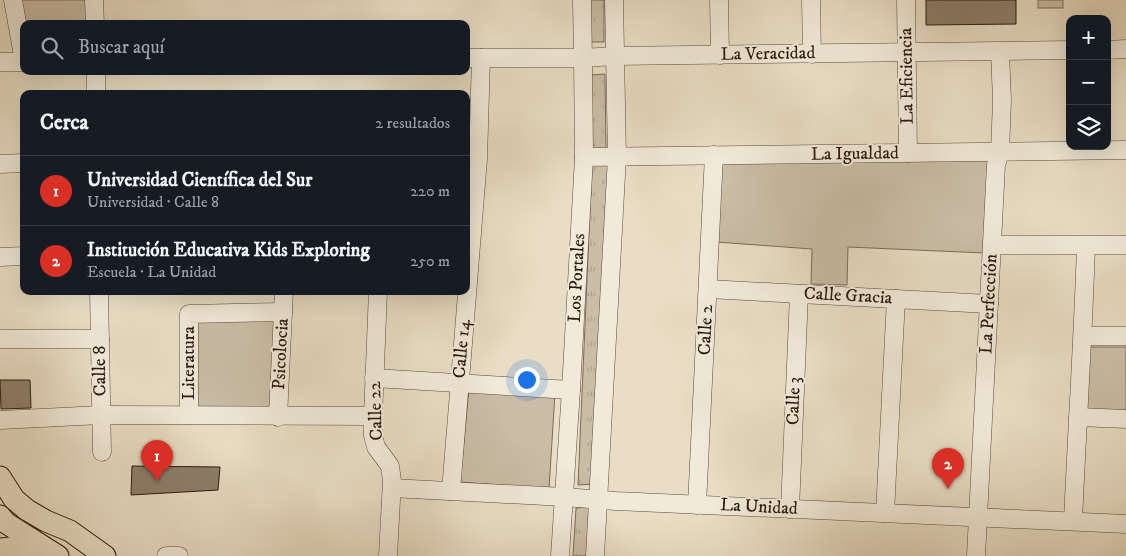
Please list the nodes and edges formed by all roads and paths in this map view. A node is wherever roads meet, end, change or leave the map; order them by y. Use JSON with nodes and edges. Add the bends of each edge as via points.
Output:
{"nodes":[{"id":1,"x":13,"y":0,"type":"edge"},
{"id":2,"x":94,"y":0,"type":"edge"},
{"id":3,"x":582,"y":0,"type":"edge"},
{"id":4,"x":614,"y":0,"type":"edge"},
{"id":5,"x":718,"y":0,"type":"edge"},
{"id":6,"x":811,"y":0,"type":"edge"},
{"id":7,"x":906,"y":0,"type":"edge"},
{"id":8,"x":95,"y":20,"type":"edge"},
{"id":9,"x":20,"y":39,"type":"edge"},
{"id":10,"x":1126,"y":49,"type":"edge"},
{"id":11,"x":1066,"y":50,"type":"edge"},
{"id":12,"x":1111,"y":50,"type":"edge"},
{"id":13,"x":1000,"y":52,"type":"junction"},
{"id":14,"x":907,"y":53,"type":"junction"},
{"id":15,"x":812,"y":54,"type":"junction"},
{"id":16,"x":720,"y":55,"type":"junction"},
{"id":17,"x":615,"y":56,"type":"junction"},
{"id":18,"x":474,"y":58,"type":"edge"},
{"id":19,"x":583,"y":58,"type":"junction"},
{"id":20,"x":0,"y":62,"type":"edge"},
{"id":21,"x":20,"y":62,"type":"edge"},
{"id":22,"x":96,"y":75,"type":"edge"},
{"id":23,"x":96,"y":90,"type":"edge"},
{"id":24,"x":1126,"y":150,"type":"edge"},
{"id":25,"x":1000,"y":152,"type":"junction"},
{"id":26,"x":908,"y":153,"type":"junction"},
{"id":27,"x":714,"y":155,"type":"junction"},
{"id":28,"x":617,"y":156,"type":"junction"},
{"id":29,"x":584,"y":157,"type":"junction"},
{"id":30,"x":472,"y":159,"type":"edge"},
{"id":31,"x":20,"y":163,"type":"edge"},
{"id":32,"x":0,"y":164,"type":"edge"},
{"id":33,"x":470,"y":193,"type":"edge"},
{"id":34,"x":1126,"y":245,"type":"edge"},
{"id":35,"x":992,"y":246,"type":"junction"},
{"id":36,"x":1086,"y":246,"type":"junction"},
{"id":37,"x":20,"y":256,"type":"edge"},
{"id":38,"x":0,"y":257,"type":"edge"},
{"id":39,"x":708,"y":289,"type":"junction"},
{"id":40,"x":799,"y":294,"type":"junction"},
{"id":41,"x":99,"y":295,"type":"edge"},
{"id":42,"x":284,"y":295,"type":"edge"},
{"id":43,"x":378,"y":295,"type":"edge"},
{"id":44,"x":464,"y":295,"type":"edge"},
{"id":45,"x":896,"y":299,"type":"junction"},
{"id":46,"x":989,"y":304,"type":"junction"},
{"id":47,"x":283,"y":312,"type":"junction"},
{"id":48,"x":1083,"y":336,"type":"junction"},
{"id":49,"x":1126,"y":336,"type":"edge"},
{"id":50,"x":0,"y":339,"type":"edge"},
{"id":51,"x":100,"y":339,"type":"junction"},
{"id":52,"x":374,"y":378,"type":"junction"},
{"id":53,"x":459,"y":382,"type":"junction"},
{"id":54,"x":571,"y":390,"type":"junction"},
{"id":55,"x":101,"y":415,"type":"junction"},
{"id":56,"x":189,"y":415,"type":"junction"},
{"id":57,"x":373,"y":416,"type":"junction"},
{"id":58,"x":278,"y":417,"type":"junction"},
{"id":59,"x":1078,"y":417,"type":"junction"},
{"id":60,"x":1126,"y":419,"type":"edge"},
{"id":61,"x":0,"y":420,"type":"edge"},
{"id":62,"x":102,"y":452,"type":"dead end"},
{"id":63,"x":0,"y":477,"type":"edge"},
{"id":64,"x":392,"y":488,"type":"junction"},
{"id":65,"x":451,"y":491,"type":"junction"},
{"id":66,"x":564,"y":497,"type":"junction"},
{"id":67,"x":597,"y":500,"type":"junction"},
{"id":68,"x":697,"y":505,"type":"junction"},
{"id":69,"x":790,"y":509,"type":"junction"},
{"id":70,"x":885,"y":513,"type":"junction"},
{"id":71,"x":0,"y":516,"type":"edge"},
{"id":72,"x":978,"y":517,"type":"junction"},
{"id":73,"x":1073,"y":521,"type":"junction"},
{"id":74,"x":1126,"y":524,"type":"edge"},
{"id":75,"x":0,"y":549,"type":"edge"},
{"id":76,"x":58,"y":556,"type":"edge"},
{"id":77,"x":105,"y":556,"type":"edge"},
{"id":78,"x":166,"y":556,"type":"edge"},
{"id":79,"x":180,"y":556,"type":"edge"},
{"id":80,"x":388,"y":556,"type":"edge"},
{"id":81,"x":560,"y":556,"type":"edge"},
{"id":82,"x":594,"y":556,"type":"edge"},
{"id":83,"x":976,"y":556,"type":"edge"}],
"edges":[{"from":1,"to":9,"type":"street"},
{"from":2,"to":8,"type":"street"},
{"from":3,"to":19,"type":"street","name":"Los Portales"},
{"from":4,"to":17,"type":"street","name":"Los Portales"},
{"from":5,"to":16,"type":"street"},
{"from":6,"to":15,"type":"street"},
{"from":7,"to":14,"type":"street","name":"La Eficiencia"},
{"from":10,"to":12,"type":"street"},
{"from":11,"to":13,"type":"street","name":"La Veracidad"},
{"from":13,"to":14,"type":"street","name":"La Veracidad"},
{"from":13,"to":25,"type":"street","name":"La Perfección"},
{"from":14,"to":15,"type":"street","name":"La Veracidad"},
{"from":14,"to":26,"type":"street","name":"La Eficiencia"},
{"from":15,"to":16,"type":"street","name":"La Veracidad"},
{"from":16,"to":17,"type":"street","name":"La Veracidad"},
{"from":17,"to":19,"type":"street","name":"La Veracidad"},
{"from":17,"to":28,"type":"street","name":"Los Portales"},
{"from":18,"to":19,"type":"street","name":"La Veracidad"},
{"from":18,"to":30,"type":"street","name":"Calle 14"},
{"from":19,"to":29,"type":"street","name":"Los Portales"},
{"from":20,"to":21,"type":"street"},
{"from":22,"to":23,"type":"street"},
{"from":24,"to":25,"type":"street","name":"La Igualdad"},
{"from":25,"to":26,"type":"street","name":"La Igualdad"},
{"from":25,"to":35,"type":"street","name":"La Perfección","via":[[996,165]]},
{"from":26,"to":27,"type":"street","name":"La Igualdad"},
{"from":27,"to":28,"type":"street","name":"La Igualdad"},
{"from":27,"to":39,"type":"street","name":"Calle 2"},
{"from":28,"to":29,"type":"street","name":"La Igualdad"},
{"from":28,"to":67,"type":"street","name":"Los Portales"},
{"from":29,"to":54,"type":"street","name":"Los Portales"},
{"from":30,"to":33,"type":"street","name":"Calle 14"},
{"from":31,"to":32,"type":"street"},
{"from":34,"to":36,"type":"street"},
{"from":35,"to":36,"type":"street"},
{"from":35,"to":46,"type":"street","name":"La Perfección"},
{"from":36,"to":48,"type":"street"},
{"from":37,"to":38,"type":"street"},
{"from":39,"to":40,"type":"street","name":"Calle Gracia"},
{"from":39,"to":68,"type":"street","name":"Calle 2"},
{"from":40,"to":45,"type":"street","name":"Calle Gracia"},
{"from":40,"to":69,"type":"street","name":"Calle 3"},
{"from":41,"to":51,"type":"street","name":"Calle 8"},
{"from":42,"to":47,"type":"street","name":"Psicolocia"},
{"from":43,"to":52,"type":"street","name":"Calle 22"},
{"from":44,"to":53,"type":"street","name":"Calle 14"},
{"from":45,"to":46,"type":"street","name":"Calle Gracia"},
{"from":45,"to":70,"type":"street"},
{"from":46,"to":72,"type":"street","name":"La Perfección"},
{"from":47,"to":56,"type":"street","name":"Literatura","via":[[190,314]]},
{"from":47,"to":58,"type":"street","name":"Psicolocia"},
{"from":48,"to":49,"type":"street"},
{"from":48,"to":59,"type":"street"},
{"from":50,"to":51,"type":"street"},
{"from":51,"to":55,"type":"street","name":"Calle 8"},
{"from":52,"to":53,"type":"street"},
{"from":52,"to":57,"type":"street","name":"Calle 22"},
{"from":53,"to":54,"type":"street"},
{"from":53,"to":65,"type":"street","name":"Calle 14"},
{"from":54,"to":66,"type":"street","name":"Los Portales"},
{"from":55,"to":56,"type":"street"},
{"from":55,"to":61,"type":"street"},
{"from":55,"to":62,"type":"street","name":"Calle 8"},
{"from":56,"to":58,"type":"street"},
{"from":57,"to":58,"type":"street"},
{"from":57,"to":64,"type":"street","name":"Calle 22","via":[[376,448],[390,466]]},
{"from":59,"to":60,"type":"street"},
{"from":59,"to":73,"type":"street"},
{"from":63,"to":77,"type":"main road","via":[[14,499],[27,510],[70,531]]},
{"from":64,"to":65,"type":"street","name":"La Unidad"},
{"from":64,"to":80,"type":"street","name":"Calle 22"},
{"from":65,"to":66,"type":"street","name":"La Unidad"},
{"from":66,"to":67,"type":"street","name":"La Unidad"},
{"from":66,"to":81,"type":"street","name":"Los Portales"},
{"from":67,"to":68,"type":"street","name":"La Unidad"},
{"from":67,"to":82,"type":"street","name":"Los Portales"},
{"from":68,"to":69,"type":"street","name":"La Unidad"},
{"from":69,"to":70,"type":"street","name":"La Unidad"},
{"from":70,"to":72,"type":"street","name":"La Unidad"},
{"from":71,"to":76,"type":"main road"},
{"from":72,"to":73,"type":"street","name":"La Unidad"},
{"from":72,"to":83,"type":"street","name":"La Perfección"},
{"from":73,"to":74,"type":"street","name":"La Unidad"},
{"from":75,"to":76,"type":"main road","via":[[27,547]]},
{"from":78,"to":79,"type":"street"}]}
